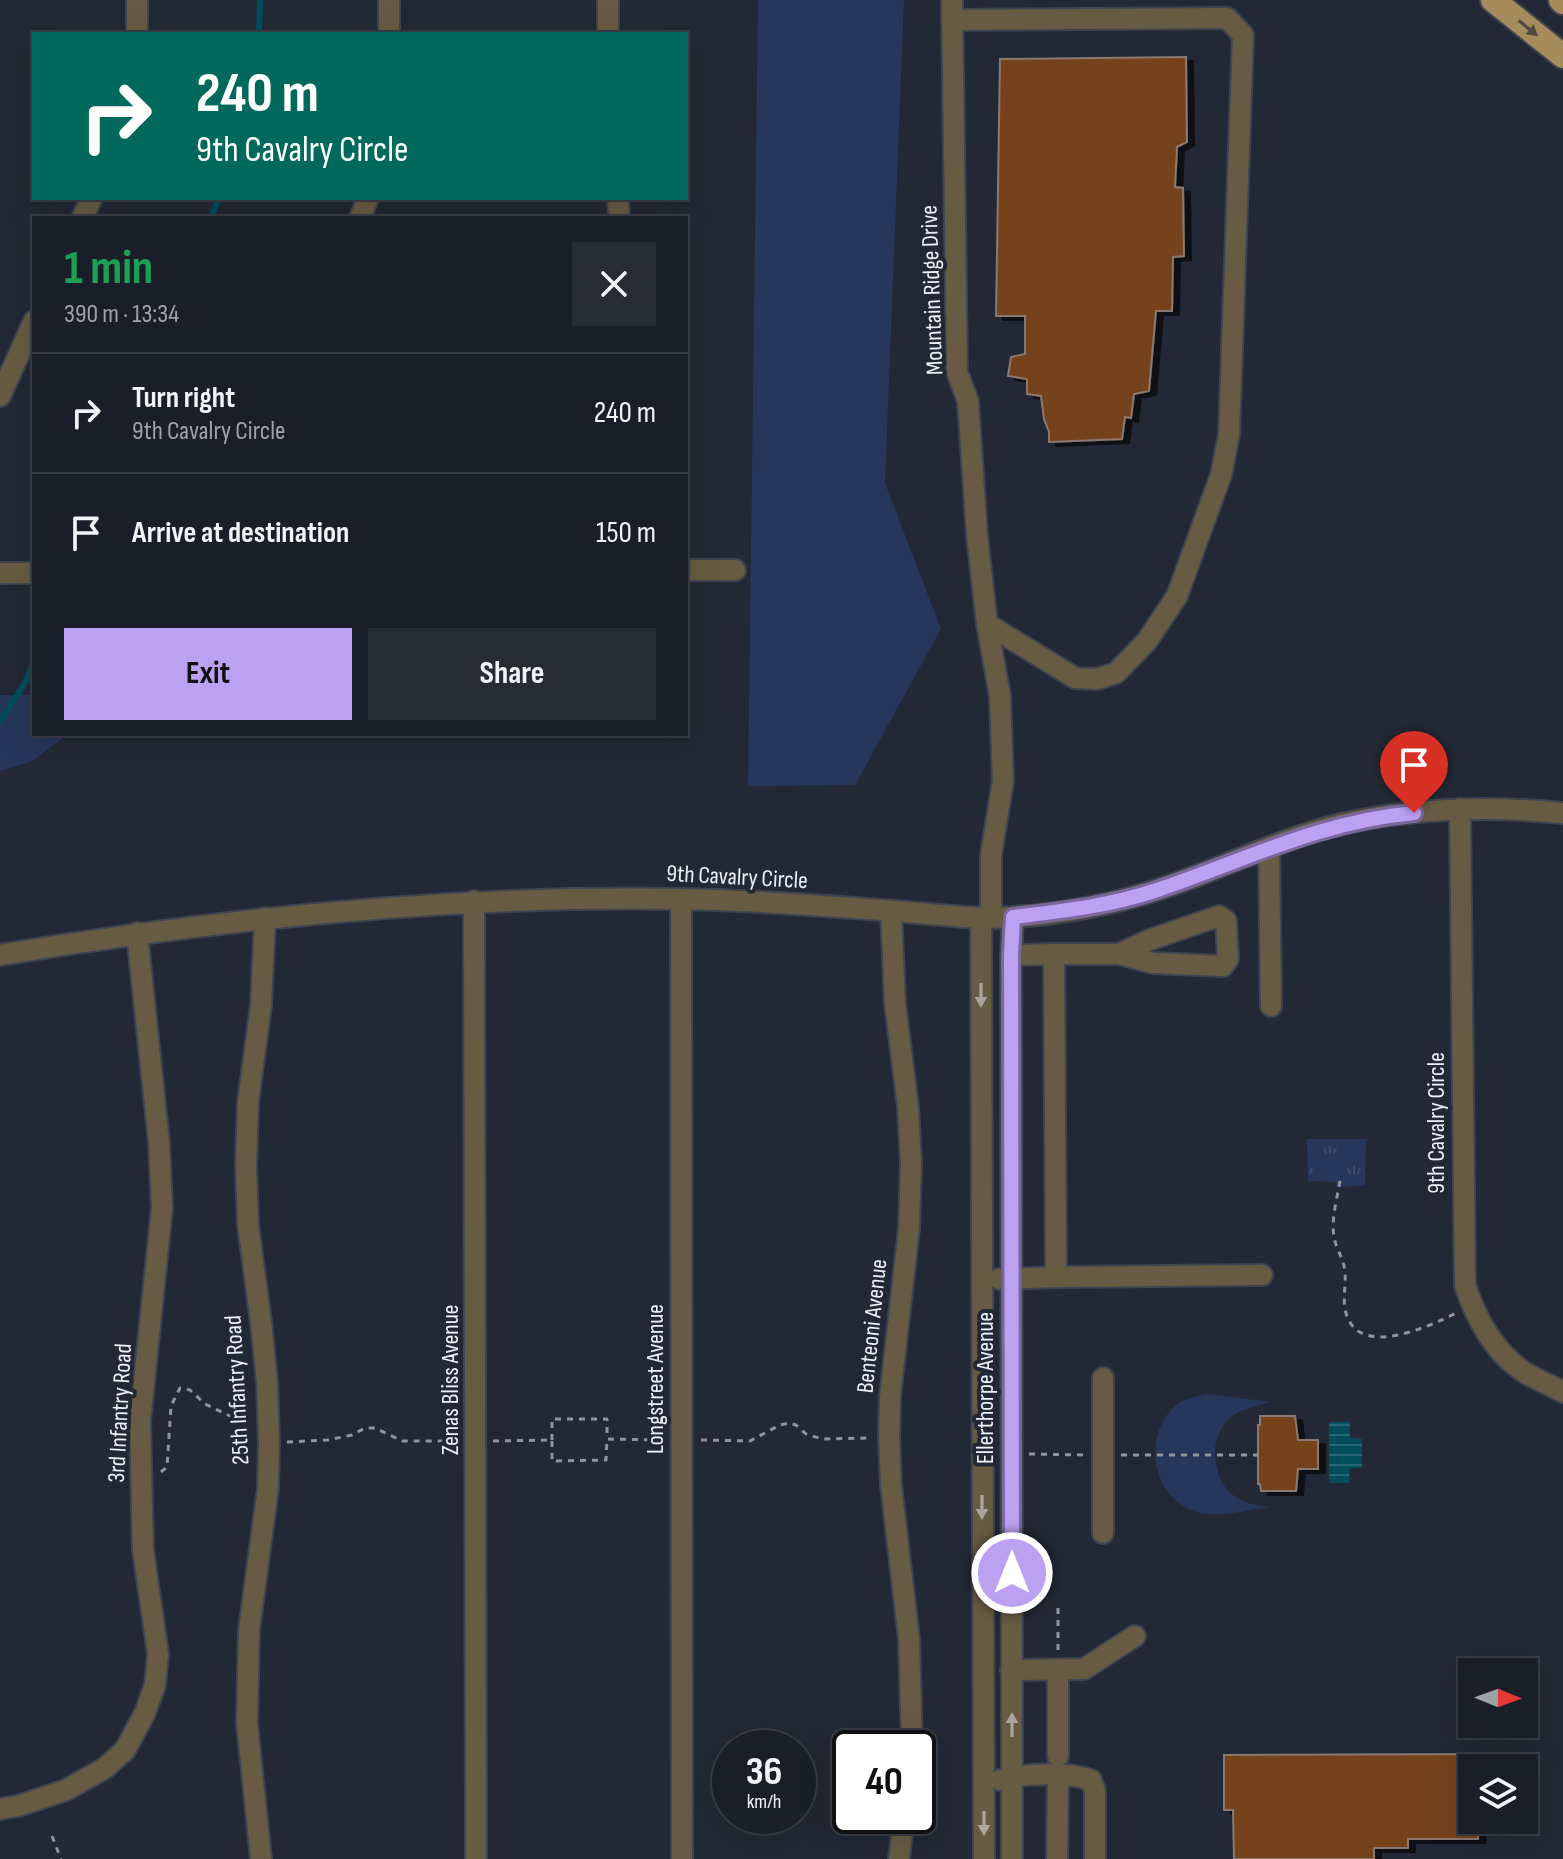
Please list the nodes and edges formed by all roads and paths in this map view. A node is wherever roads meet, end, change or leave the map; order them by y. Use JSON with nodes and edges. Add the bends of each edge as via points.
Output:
{"nodes":[{"id":1,"x":137,"y":0,"type":"edge"},
{"id":2,"x":389,"y":0,"type":"edge"},
{"id":3,"x":608,"y":0,"type":"edge"},
{"id":4,"x":1493,"y":0,"type":"edge"},
{"id":5,"x":952,"y":10,"type":"edge"},
{"id":6,"x":137,"y":32,"type":"edge"},
{"id":7,"x":389,"y":32,"type":"edge"},
{"id":8,"x":608,"y":32,"type":"edge"},
{"id":9,"x":1563,"y":56,"type":"edge"},
{"id":10,"x":32,"y":325,"type":"edge"},
{"id":11,"x":0,"y":396,"type":"edge"},
{"id":12,"x":688,"y":570,"type":"edge"},
{"id":13,"x":735,"y":570,"type":"dead end"},
{"id":14,"x":0,"y":573,"type":"edge"},
{"id":15,"x":32,"y":573,"type":"edge"},
{"id":16,"x":987,"y":624,"type":"junction"},
{"id":17,"x":1460,"y":809,"type":"junction"},
{"id":18,"x":1563,"y":813,"type":"edge"},
{"id":19,"x":1269,"y":847,"type":"junction"},
{"id":20,"x":681,"y":899,"type":"junction"},
{"id":21,"x":474,"y":901,"type":"junction"},
{"id":22,"x":891,"y":911,"type":"junction"},
{"id":23,"x":986,"y":917,"type":"junction"},
{"id":24,"x":1013,"y":917,"type":"junction"},
{"id":25,"x":265,"y":918,"type":"junction"},
{"id":26,"x":137,"y":933,"type":"junction"},
{"id":27,"x":1054,"y":954,"type":"junction"},
{"id":28,"x":1119,"y":954,"type":"junction"},
{"id":29,"x":0,"y":955,"type":"edge"},
{"id":30,"x":1011,"y":955,"type":"junction"},
{"id":31,"x":1271,"y":1006,"type":"dead end"},
{"id":32,"x":1340,"y":1181,"type":"dead end"},
{"id":33,"x":1262,"y":1275,"type":"dead end"},
{"id":34,"x":1056,"y":1277,"type":"junction"},
{"id":35,"x":1011,"y":1278,"type":"junction"},
{"id":36,"x":982,"y":1280,"type":"junction"},
{"id":37,"x":1460,"y":1312,"type":"dead end"},
{"id":38,"x":1103,"y":1378,"type":"dead end"},
{"id":39,"x":1563,"y":1392,"type":"edge"},
{"id":40,"x":607,"y":1439,"type":"dead end"},
{"id":41,"x":552,"y":1440,"type":"dead end"},
{"id":42,"x":1029,"y":1454,"type":"dead end"},
{"id":43,"x":1103,"y":1455,"type":"junction"},
{"id":44,"x":1258,"y":1455,"type":"dead end"},
{"id":45,"x":1103,"y":1533,"type":"dead end"},
{"id":46,"x":1058,"y":1602,"type":"dead end"},
{"id":47,"x":1135,"y":1636,"type":"dead end"},
{"id":48,"x":1011,"y":1670,"type":"junction"},
{"id":49,"x":1058,"y":1670,"type":"junction"},
{"id":50,"x":912,"y":1730,"type":"edge"},
{"id":51,"x":1058,"y":1766,"type":"junction"},
{"id":52,"x":1012,"y":1776,"type":"junction"},
{"id":53,"x":984,"y":1786,"type":"junction"},
{"id":54,"x":0,"y":1809,"type":"edge"},
{"id":55,"x":902,"y":1834,"type":"edge"},
{"id":56,"x":52,"y":1836,"type":"dead end"},
{"id":57,"x":61,"y":1859,"type":"edge"},
{"id":58,"x":261,"y":1859,"type":"edge"},
{"id":59,"x":476,"y":1859,"type":"edge"},
{"id":60,"x":682,"y":1859,"type":"edge"},
{"id":61,"x":899,"y":1859,"type":"edge"},
{"id":62,"x":984,"y":1859,"type":"edge"},
{"id":63,"x":1012,"y":1859,"type":"edge"},
{"id":64,"x":1057,"y":1859,"type":"edge"},
{"id":65,"x":1095,"y":1859,"type":"edge"}],
"edges":[{"from":1,"to":6,"type":"street"},
{"from":2,"to":7,"type":"street"},
{"from":3,"to":8,"type":"street"},
{"from":4,"to":9,"type":"main road","one_way":true},
{"from":5,"to":16,"type":"street","name":"Mountain Ridge Drive","via":[[957,372],[968,401]]},
{"from":5,"to":16,"type":"street","via":[[1227,18],[1243,35],[1229,435],[1221,475],[1177,596],[1147,641],[1109,678],[1075,678]]},
{"from":10,"to":11,"type":"street"},
{"from":12,"to":13,"type":"street"},
{"from":14,"to":15,"type":"street"},
{"from":16,"to":23,"type":"street","name":"Mountain Ridge Drive","via":[[1000,696],[1003,781]]},
{"from":17,"to":18,"type":"street","name":"9th Cavalry Circle"},
{"from":17,"to":19,"type":"street","name":"9th Cavalry Circle","via":[[1339,825]]},
{"from":17,"to":39,"type":"street","name":"9th Cavalry Circle","via":[[1465,1285],[1487,1335],[1505,1356]]},
{"from":19,"to":24,"type":"street","name":"9th Cavalry Circle","via":[[1156,890],[1094,907]]},
{"from":19,"to":31,"type":"street"},
{"from":20,"to":21,"type":"street","name":"9th Cavalry Circle"},
{"from":20,"to":22,"type":"street","name":"9th Cavalry Circle"},
{"from":20,"to":60,"type":"street","name":"Longstreet Avenue"},
{"from":21,"to":25,"type":"street","name":"9th Cavalry Circle"},
{"from":21,"to":59,"type":"street","name":"Zenas Bliss Avenue"},
{"from":22,"to":23,"type":"street","name":"9th Cavalry Circle"},
{"from":22,"to":50,"type":"street","name":"Benteoni Avenue","via":[[911,1163],[889,1438],[909,1639]]},
{"from":23,"to":24,"type":"street","name":"9th Cavalry Circle"},
{"from":23,"to":36,"type":"street","name":"Ellerthorpe Avenue","one_way":true},
{"from":24,"to":30,"type":"street","name":"Ellerthorpe Avenue"},
{"from":25,"to":26,"type":"street","name":"9th Cavalry Circle"},
{"from":25,"to":58,"type":"street","name":"25th Infantry Road","via":[[246,1165],[269,1441],[248,1646],[247,1723]]},
{"from":26,"to":29,"type":"street","name":"9th Cavalry Circle"},
{"from":26,"to":54,"type":"street","name":"3rd Infantry Road","via":[[162,1208],[140,1421],[143,1550],[158,1654],[155,1685],[125,1750],[105,1768],[66,1790]]},
{"from":27,"to":28,"type":"street"},
{"from":27,"to":30,"type":"street"},
{"from":27,"to":34,"type":"street"},
{"from":28,"to":28,"type":"street","via":[[1219,916],[1226,921],[1228,959],[1223,966],[1153,963]]},
{"from":30,"to":35,"type":"street","name":"Ellerthorpe Avenue"},
{"from":32,"to":37,"type":"path","via":[[1333,1227],[1345,1271],[1345,1311],[1354,1327],[1372,1337],[1393,1336]]},
{"from":33,"to":34,"type":"street"},
{"from":34,"to":35,"type":"street"},
{"from":35,"to":36,"type":"street"},
{"from":35,"to":48,"type":"street","name":"Ellerthorpe Avenue"},
{"from":36,"to":53,"type":"street","name":"Ellerthorpe Avenue","one_way":true},
{"from":38,"to":43,"type":"street"},
{"from":40,"to":41,"type":"path","via":[[607,1419],[552,1419]]},
{"from":42,"to":43,"type":"path"},
{"from":43,"to":44,"type":"path"},
{"from":43,"to":45,"type":"street"},
{"from":46,"to":49,"type":"path"},
{"from":47,"to":49,"type":"street","via":[[1084,1669]]},
{"from":48,"to":49,"type":"street"},
{"from":52,"to":48,"type":"street","name":"Ellerthorpe Avenue","one_way":true},
{"from":49,"to":51,"type":"street"},
{"from":51,"to":52,"type":"street"},
{"from":51,"to":64,"type":"street"},
{"from":51,"to":65,"type":"street","via":[[1091,1780]]},
{"from":52,"to":53,"type":"street"},
{"from":52,"to":63,"type":"street","name":"Ellerthorpe Avenue"},
{"from":53,"to":62,"type":"street","name":"Ellerthorpe Avenue","one_way":true},
{"from":55,"to":61,"type":"street"},
{"from":56,"to":57,"type":"path"}]}
